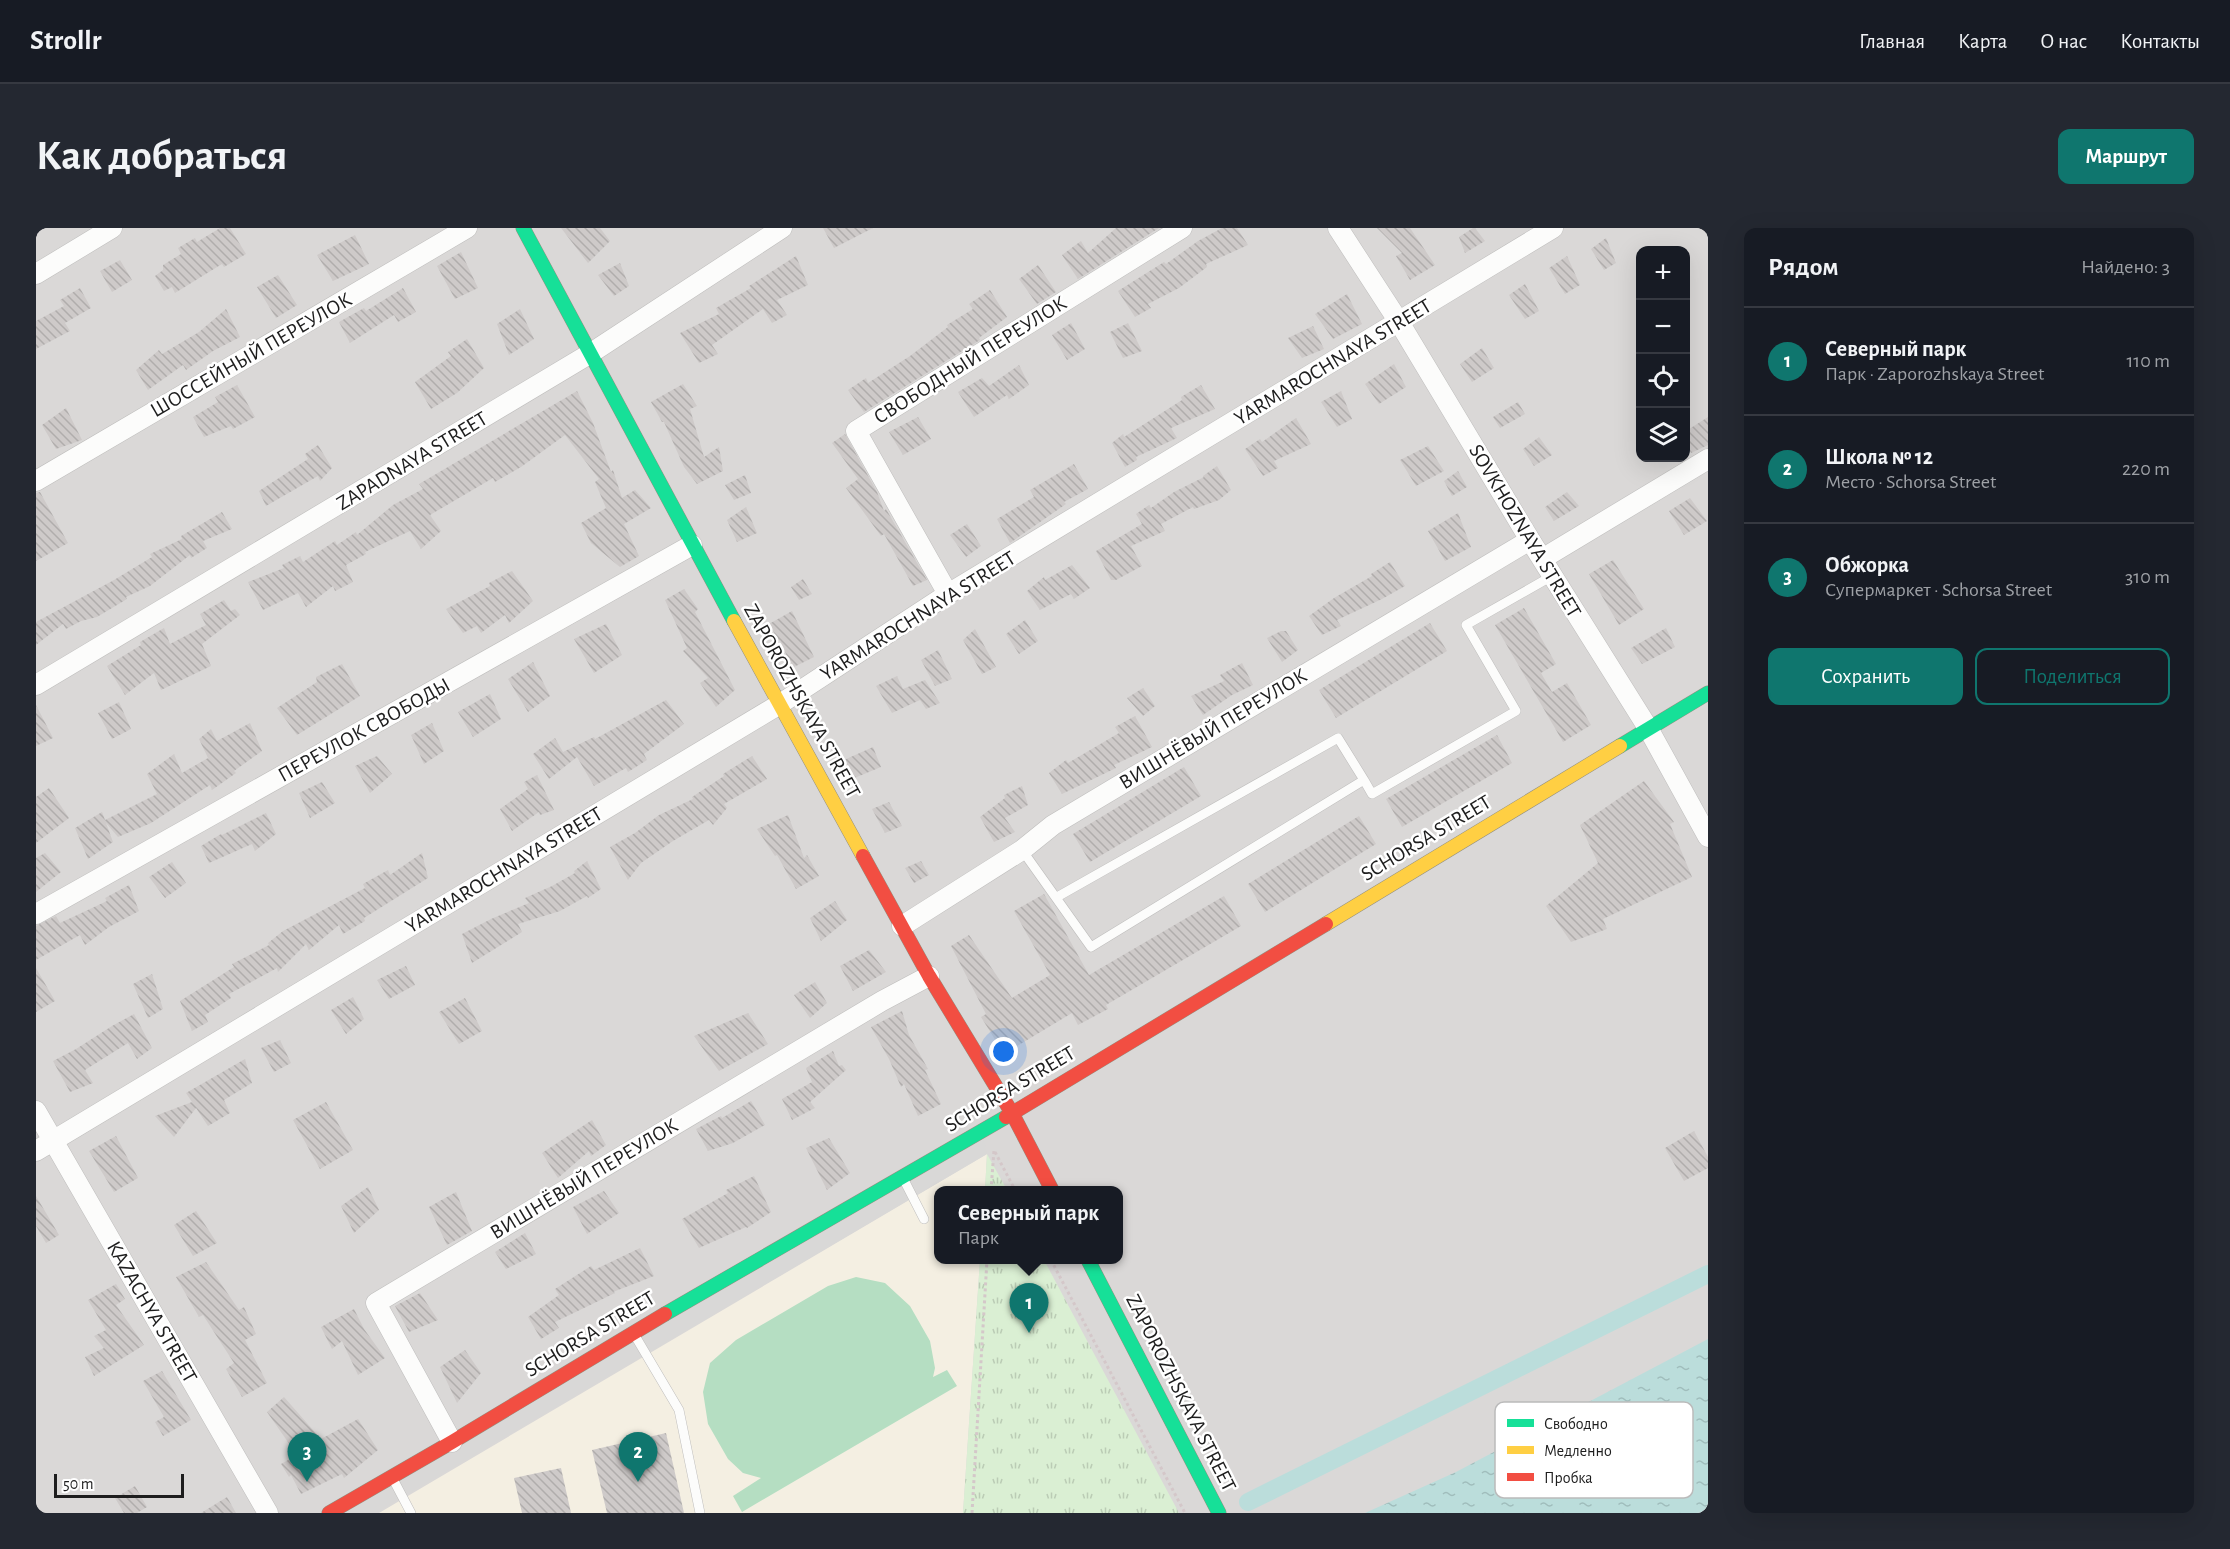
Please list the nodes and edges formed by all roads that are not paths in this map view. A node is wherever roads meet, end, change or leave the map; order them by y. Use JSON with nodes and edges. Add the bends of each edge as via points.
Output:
{"nodes":[{"id":1,"x":112,"y":228,"type":"edge"},
{"id":2,"x":467,"y":228,"type":"edge"},
{"id":3,"x":523,"y":228,"type":"edge"},
{"id":4,"x":782,"y":228,"type":"edge"},
{"id":5,"x":1182,"y":228,"type":"edge"},
{"id":6,"x":1338,"y":228,"type":"edge"},
{"id":7,"x":1553,"y":228,"type":"edge"},
{"id":8,"x":36,"y":274,"type":"edge"},
{"id":9,"x":1399,"y":322,"type":"junction"},
{"id":10,"x":591,"y":353,"type":"junction"},
{"id":11,"x":1708,"y":459,"type":"edge"},
{"id":12,"x":36,"y":481,"type":"edge"},
{"id":13,"x":1530,"y":540,"type":"junction"},
{"id":14,"x":692,"y":545,"type":"junction"},
{"id":15,"x":1547,"y":567,"type":"junction"},
{"id":16,"x":948,"y":594,"type":"junction"},
{"id":17,"x":36,"y":685,"type":"edge"},
{"id":18,"x":1708,"y":693,"type":"edge"},
{"id":19,"x":780,"y":704,"type":"junction"},
{"id":20,"x":1648,"y":728,"type":"junction"},
{"id":21,"x":1364,"y":780,"type":"junction"},
{"id":22,"x":1708,"y":837,"type":"edge"},
{"id":23,"x":1022,"y":849,"type":"junction"},
{"id":24,"x":1057,"y":897,"type":"junction"},
{"id":25,"x":36,"y":914,"type":"edge"},
{"id":26,"x":902,"y":926,"type":"junction"},
{"id":27,"x":929,"y":976,"type":"junction"},
{"id":28,"x":36,"y":1111,"type":"edge"},
{"id":29,"x":1012,"y":1113,"type":"junction"},
{"id":30,"x":54,"y":1141,"type":"junction"},
{"id":31,"x":36,"y":1151,"type":"edge"},
{"id":32,"x":903,"y":1178,"type":"junction"},
{"id":33,"x":1049,"y":1186,"type":"edge"},
{"id":34,"x":924,"y":1219,"type":"dead end"},
{"id":35,"x":1090,"y":1264,"type":"edge"},
{"id":36,"x":633,"y":1332,"type":"junction"},
{"id":37,"x":453,"y":1442,"type":"junction"},
{"id":38,"x":392,"y":1476,"type":"junction"},
{"id":39,"x":268,"y":1513,"type":"edge"},
{"id":40,"x":328,"y":1513,"type":"edge"},
{"id":41,"x":411,"y":1513,"type":"edge"},
{"id":42,"x":700,"y":1513,"type":"edge"},
{"id":43,"x":1219,"y":1513,"type":"edge"}],
"edges":[{"from":1,"to":8,"type":"street"},
{"from":2,"to":12,"type":"street","name":"ШОССЕЙНЫЙ ПЕРЕУЛОК"},
{"from":3,"to":10,"type":"street","name":"ZAPOROZHSKAYA STREET"},
{"from":4,"to":10,"type":"street","name":"ZAPADNAYA STREET"},
{"from":5,"to":16,"type":"street","name":"СВОБОДНЫЙ ПЕРЕУЛОК","via":[[856,431]]},
{"from":6,"to":9,"type":"street","name":"SOVKHOZNAYA STREET"},
{"from":7,"to":9,"type":"street","name":"YARMAROCHNAYA STREET"},
{"from":9,"to":13,"type":"street","name":"SOVKHOZNAYA STREET"},
{"from":9,"to":16,"type":"street","name":"YARMAROCHNAYA STREET"},
{"from":10,"to":14,"type":"street","name":"ZAPOROZHSKAYA STREET"},
{"from":10,"to":17,"type":"street","name":"ZAPADNAYA STREET"},
{"from":11,"to":15,"type":"street"},
{"from":13,"to":15,"type":"street","name":"SOVKHOZNAYA STREET"},
{"from":13,"to":23,"type":"street","name":"ВИШНЁВЫЙ ПЕРЕУЛОК","via":[[1053,825]]},
{"from":14,"to":19,"type":"street","name":"ZAPOROZHSKAYA STREET"},
{"from":14,"to":25,"type":"street","name":"ПЕРЕУЛОК СВОБОДЫ"},
{"from":15,"to":20,"type":"street","name":"SOVKHOZNAYA STREET"},
{"from":15,"to":21,"type":"lane","via":[[1466,625],[1516,711],[1372,794]]},
{"from":16,"to":19,"type":"street","name":"YARMAROCHNAYA STREET"},
{"from":18,"to":20,"type":"street","name":"SCHORSA STREET"},
{"from":19,"to":26,"type":"street","name":"ZAPOROZHSKAYA STREET"},
{"from":19,"to":30,"type":"street","name":"YARMAROCHNAYA STREET"},
{"from":20,"to":22,"type":"street","name":"SOVKHOZNAYA STREET"},
{"from":20,"to":29,"type":"street","name":"SCHORSA STREET"},
{"from":21,"to":24,"type":"lane","via":[[1338,738]]},
{"from":21,"to":24,"type":"lane","via":[[1091,947]]},
{"from":23,"to":24,"type":"lane"},
{"from":23,"to":26,"type":"street","name":"ВИШНЁВЫЙ ПЕРЕУЛОК"},
{"from":26,"to":27,"type":"street","name":"ZAPOROZHSKAYA STREET"},
{"from":27,"to":29,"type":"street","name":"ZAPOROZHSKAYA STREET"},
{"from":27,"to":37,"type":"street","name":"ВИШНЁВЫЙ ПЕРЕУЛОК","via":[[375,1303]]},
{"from":28,"to":30,"type":"street","name":"KAZACHYA STREET"},
{"from":29,"to":32,"type":"street","name":"SCHORSA STREET"},
{"from":29,"to":33,"type":"street","name":"ZAPOROZHSKAYA STREET"},
{"from":30,"to":31,"type":"street","name":"YARMAROCHNAYA STREET"},
{"from":30,"to":39,"type":"street","name":"KAZACHYA STREET"},
{"from":32,"to":34,"type":"lane"},
{"from":32,"to":36,"type":"street","name":"SCHORSA STREET"},
{"from":35,"to":43,"type":"street","name":"ZAPOROZHSKAYA STREET"},
{"from":36,"to":37,"type":"street","name":"SCHORSA STREET"},
{"from":36,"to":42,"type":"lane","via":[[679,1410]]},
{"from":37,"to":38,"type":"street","name":"SCHORSA STREET"},
{"from":38,"to":40,"type":"street","name":"SCHORSA STREET"},
{"from":38,"to":41,"type":"lane"}]}
